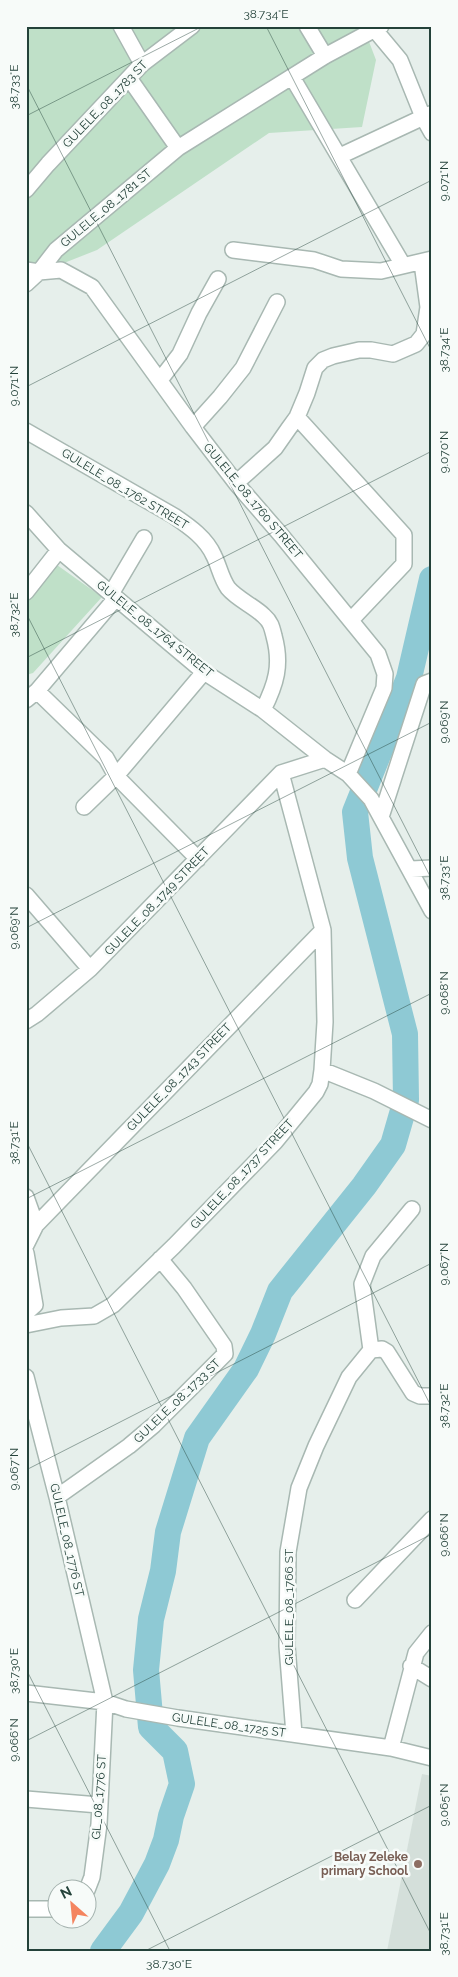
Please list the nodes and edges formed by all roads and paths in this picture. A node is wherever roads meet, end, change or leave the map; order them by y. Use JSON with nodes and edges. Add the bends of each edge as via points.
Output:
{"nodes":[{"id":1,"x":121,"y":26,"type":"edge"},
{"id":2,"x":192,"y":26,"type":"edge"},
{"id":3,"x":307,"y":26,"type":"edge"},
{"id":4,"x":378,"y":28,"type":"edge"},
{"id":5,"x":325,"y":56,"type":"junction"},
{"id":6,"x":142,"y":64,"type":"junction"},
{"id":7,"x":292,"y":76,"type":"junction"},
{"id":8,"x":129,"y":78,"type":"junction"},
{"id":9,"x":427,"y":115,"type":"edge"},
{"id":10,"x":432,"y":134,"type":"edge"},
{"id":11,"x":178,"y":148,"type":"junction"},
{"id":12,"x":340,"y":156,"type":"junction"},
{"id":13,"x":26,"y":190,"type":"edge"},
{"id":14,"x":233,"y":250,"type":"dead end"},
{"id":15,"x":427,"y":261,"type":"edge"},
{"id":16,"x":403,"y":265,"type":"junction"},
{"id":17,"x":33,"y":271,"type":"edge"},
{"id":18,"x":218,"y":279,"type":"dead end"},
{"id":19,"x":26,"y":284,"type":"edge"},
{"id":20,"x":277,"y":302,"type":"dead end"},
{"id":21,"x":160,"y":380,"type":"junction"},
{"id":22,"x":297,"y":417,"type":"junction"},
{"id":23,"x":192,"y":427,"type":"junction"},
{"id":24,"x":26,"y":430,"type":"edge"},
{"id":25,"x":236,"y":483,"type":"junction"},
{"id":26,"x":26,"y":513,"type":"edge"},
{"id":27,"x":144,"y":538,"type":"dead end"},
{"id":28,"x":59,"y":550,"type":"junction"},
{"id":29,"x":26,"y":592,"type":"edge"},
{"id":30,"x":114,"y":596,"type":"junction"},
{"id":31,"x":351,"y":620,"type":"junction"},
{"id":32,"x":204,"y":672,"type":"junction"},
{"id":33,"x":432,"y":681,"type":"edge"},
{"id":34,"x":32,"y":695,"type":"edge"},
{"id":35,"x":263,"y":710,"type":"junction"},
{"id":36,"x":325,"y":759,"type":"junction"},
{"id":37,"x":281,"y":773,"type":"junction"},
{"id":38,"x":348,"y":774,"type":"junction"},
{"id":39,"x":116,"y":776,"type":"junction"},
{"id":40,"x":84,"y":807,"type":"dead end"},
{"id":41,"x":381,"y":817,"type":"junction"},
{"id":42,"x":198,"y":859,"type":"junction"},
{"id":43,"x":432,"y":868,"type":"edge"},
{"id":44,"x":411,"y":870,"type":"junction"},
{"id":45,"x":26,"y":895,"type":"edge"},
{"id":46,"x":432,"y":911,"type":"edge"},
{"id":47,"x":323,"y":930,"type":"junction"},
{"id":48,"x":90,"y":970,"type":"junction"},
{"id":49,"x":26,"y":1021,"type":"edge"},
{"id":50,"x":322,"y":1070,"type":"junction"},
{"id":51,"x":431,"y":1120,"type":"edge"},
{"id":52,"x":26,"y":1197,"type":"edge"},
{"id":53,"x":412,"y":1209,"type":"dead end"},
{"id":54,"x":36,"y":1225,"type":"junction"},
{"id":55,"x":26,"y":1245,"type":"edge"},
{"id":56,"x":26,"y":1253,"type":"edge"},
{"id":57,"x":160,"y":1259,"type":"junction"},
{"id":58,"x":26,"y":1313,"type":"edge"},
{"id":59,"x":26,"y":1325,"type":"edge"},
{"id":60,"x":371,"y":1350,"type":"junction"},
{"id":61,"x":26,"y":1377,"type":"edge"},
{"id":62,"x":432,"y":1396,"type":"edge"},
{"id":63,"x":57,"y":1496,"type":"junction"},
{"id":64,"x":432,"y":1519,"type":"edge"},
{"id":65,"x":355,"y":1600,"type":"dead end"},
{"id":66,"x":432,"y":1633,"type":"edge"},
{"id":67,"x":412,"y":1666,"type":"junction"},
{"id":68,"x":432,"y":1679,"type":"edge"},
{"id":69,"x":26,"y":1693,"type":"edge"},
{"id":70,"x":105,"y":1702,"type":"junction"},
{"id":71,"x":294,"y":1734,"type":"junction"},
{"id":72,"x":392,"y":1748,"type":"junction"},
{"id":73,"x":432,"y":1758,"type":"edge"},
{"id":74,"x":26,"y":1799,"type":"edge"},
{"id":75,"x":99,"y":1805,"type":"junction"},
{"id":76,"x":91,"y":1880,"type":"edge"},
{"id":77,"x":26,"y":1909,"type":"edge"},
{"id":78,"x":48,"y":1909,"type":"edge"}],
"edges":[{"from":1,"to":6,"type":"street"},
{"from":2,"to":6,"type":"street","name":"GULELE_08_1783 ST"},
{"from":3,"to":5,"type":"street"},
{"from":4,"to":5,"type":"street","name":"GULELE_08_1781 ST"},
{"from":4,"to":9,"type":"street","via":[[400,60]]},
{"from":5,"to":7,"type":"street","name":"GULELE_08_1781 ST"},
{"from":6,"to":8,"type":"street","name":"GULELE_08_1783 ST"},
{"from":7,"to":11,"type":"street","name":"GULELE_08_1781 ST"},
{"from":7,"to":12,"type":"street"},
{"from":8,"to":11,"type":"street"},
{"from":8,"to":13,"type":"street","name":"GULELE_08_1783 ST"},
{"from":9,"to":10,"type":"street"},
{"from":9,"to":12,"type":"street"},
{"from":11,"to":17,"type":"street","name":"GULELE_08_1781 ST"},
{"from":12,"to":16,"type":"street"},
{"from":14,"to":16,"type":"street","via":[[314,260],[341,269],[381,270]]},
{"from":15,"to":16,"type":"street"},
{"from":15,"to":22,"type":"street","via":[[428,320],[424,334],[416,344],[393,354],[359,350],[323,360],[315,368]]},
{"from":17,"to":19,"type":"street","name":"GULELE_08_1781 ST"},
{"from":17,"to":21,"type":"street","name":"GULELE_08_1760 STREET","via":[[61,270],[92,287]]},
{"from":18,"to":21,"type":"street","via":[[180,354]]},
{"from":20,"to":23,"type":"street","via":[[242,368]]},
{"from":21,"to":23,"type":"street","name":"GULELE_08_1760 STREET"},
{"from":22,"to":25,"type":"street","via":[[275,448]]},
{"from":22,"to":31,"type":"street","via":[[404,535],[404,564]]},
{"from":23,"to":25,"type":"street","name":"GULELE_08_1760 STREET"},
{"from":24,"to":35,"type":"street","name":"GULELE_08_1762 STREET","via":[[174,516],[205,541],[229,589],[270,623],[278,652],[277,666],[273,690]]},
{"from":25,"to":31,"type":"street","name":"GULELE_08_1760 STREET"},
{"from":26,"to":28,"type":"street","name":"GULELE_08_1764 STREET"},
{"from":27,"to":30,"type":"street"},
{"from":28,"to":29,"type":"street"},
{"from":28,"to":30,"type":"street","name":"GULELE_08_1764 STREET"},
{"from":30,"to":32,"type":"street","name":"GULELE_08_1764 STREET"},
{"from":30,"to":34,"type":"street"},
{"from":31,"to":38,"type":"street","name":"GULELE_08_1760 STREET","via":[[378,654],[385,674],[384,688]]},
{"from":32,"to":35,"type":"street","name":"GULELE_08_1764 STREET"},
{"from":32,"to":39,"type":"street"},
{"from":33,"to":41,"type":"street","via":[[424,684]]},
{"from":34,"to":39,"type":"street","via":[[106,758]]},
{"from":35,"to":36,"type":"street","name":"GULELE_08_1764 STREET"},
{"from":36,"to":37,"type":"street"},
{"from":36,"to":38,"type":"street","name":"GULELE_08_1764 STREET"},
{"from":37,"to":42,"type":"street","name":"GULELE_08_1749 STREET"},
{"from":37,"to":47,"type":"street","name":"GULELE_08_1737 STREET"},
{"from":38,"to":41,"type":"street","name":"GULELE_08_1764 STREET","via":[[371,799]]},
{"from":39,"to":40,"type":"street"},
{"from":39,"to":42,"type":"street"},
{"from":41,"to":44,"type":"street","name":"GULELE_08_1764 STREET"},
{"from":42,"to":48,"type":"street","name":"GULELE_08_1749 STREET"},
{"from":43,"to":44,"type":"street"},
{"from":44,"to":46,"type":"street"},
{"from":45,"to":48,"type":"street"},
{"from":47,"to":50,"type":"street","name":"GULELE_08_1737 STREET","via":[[325,1022]]},
{"from":47,"to":54,"type":"street","name":"GULELE_08_1743 STREET"},
{"from":48,"to":49,"type":"street","name":"GULELE_08_1749 STREET"},
{"from":50,"to":51,"type":"street","via":[[374,1091]]},
{"from":50,"to":57,"type":"street","name":"GULELE_08_1737 STREET","via":[[316,1092],[275,1142]]},
{"from":52,"to":54,"type":"street"},
{"from":53,"to":60,"type":"street","via":[[373,1256],[362,1284]]},
{"from":54,"to":55,"type":"street","name":"GULELE_08_1743 STREET"},
{"from":56,"to":58,"type":"street","via":[[35,1304]]},
{"from":57,"to":59,"type":"street","name":"GULELE_08_1737 STREET","via":[[113,1305],[94,1316]]},
{"from":57,"to":63,"type":"street","name":"GULELE_08_1733 ST","via":[[224,1346],[225,1354],[154,1425]]},
{"from":60,"to":62,"type":"street","via":[[387,1352],[412,1393]]},
{"from":60,"to":71,"type":"street","name":"GULELE_08_1766 ST","via":[[349,1377],[299,1488],[288,1552],[287,1646]]},
{"from":61,"to":63,"type":"street","name":"GULELE_08_1776 ST"},
{"from":63,"to":70,"type":"street","name":"GULELE_08_1776 ST"},
{"from":64,"to":65,"type":"street"},
{"from":66,"to":67,"type":"street","via":[[416,1653]]},
{"from":67,"to":68,"type":"street"},
{"from":67,"to":72,"type":"street"},
{"from":69,"to":70,"type":"street","name":"GULELE_08_1725 ST"},
{"from":70,"to":71,"type":"street","name":"GULELE_08_1725 ST","via":[[178,1718]]},
{"from":70,"to":75,"type":"street","name":"GL_08_1776 ST"},
{"from":71,"to":72,"type":"street","name":"GULELE_08_1725 ST"},
{"from":72,"to":73,"type":"street","name":"GULELE_08_1725 ST"},
{"from":74,"to":75,"type":"street"},
{"from":75,"to":76,"type":"street","name":"GL_08_1776 ST"},
{"from":77,"to":78,"type":"street"}]}
